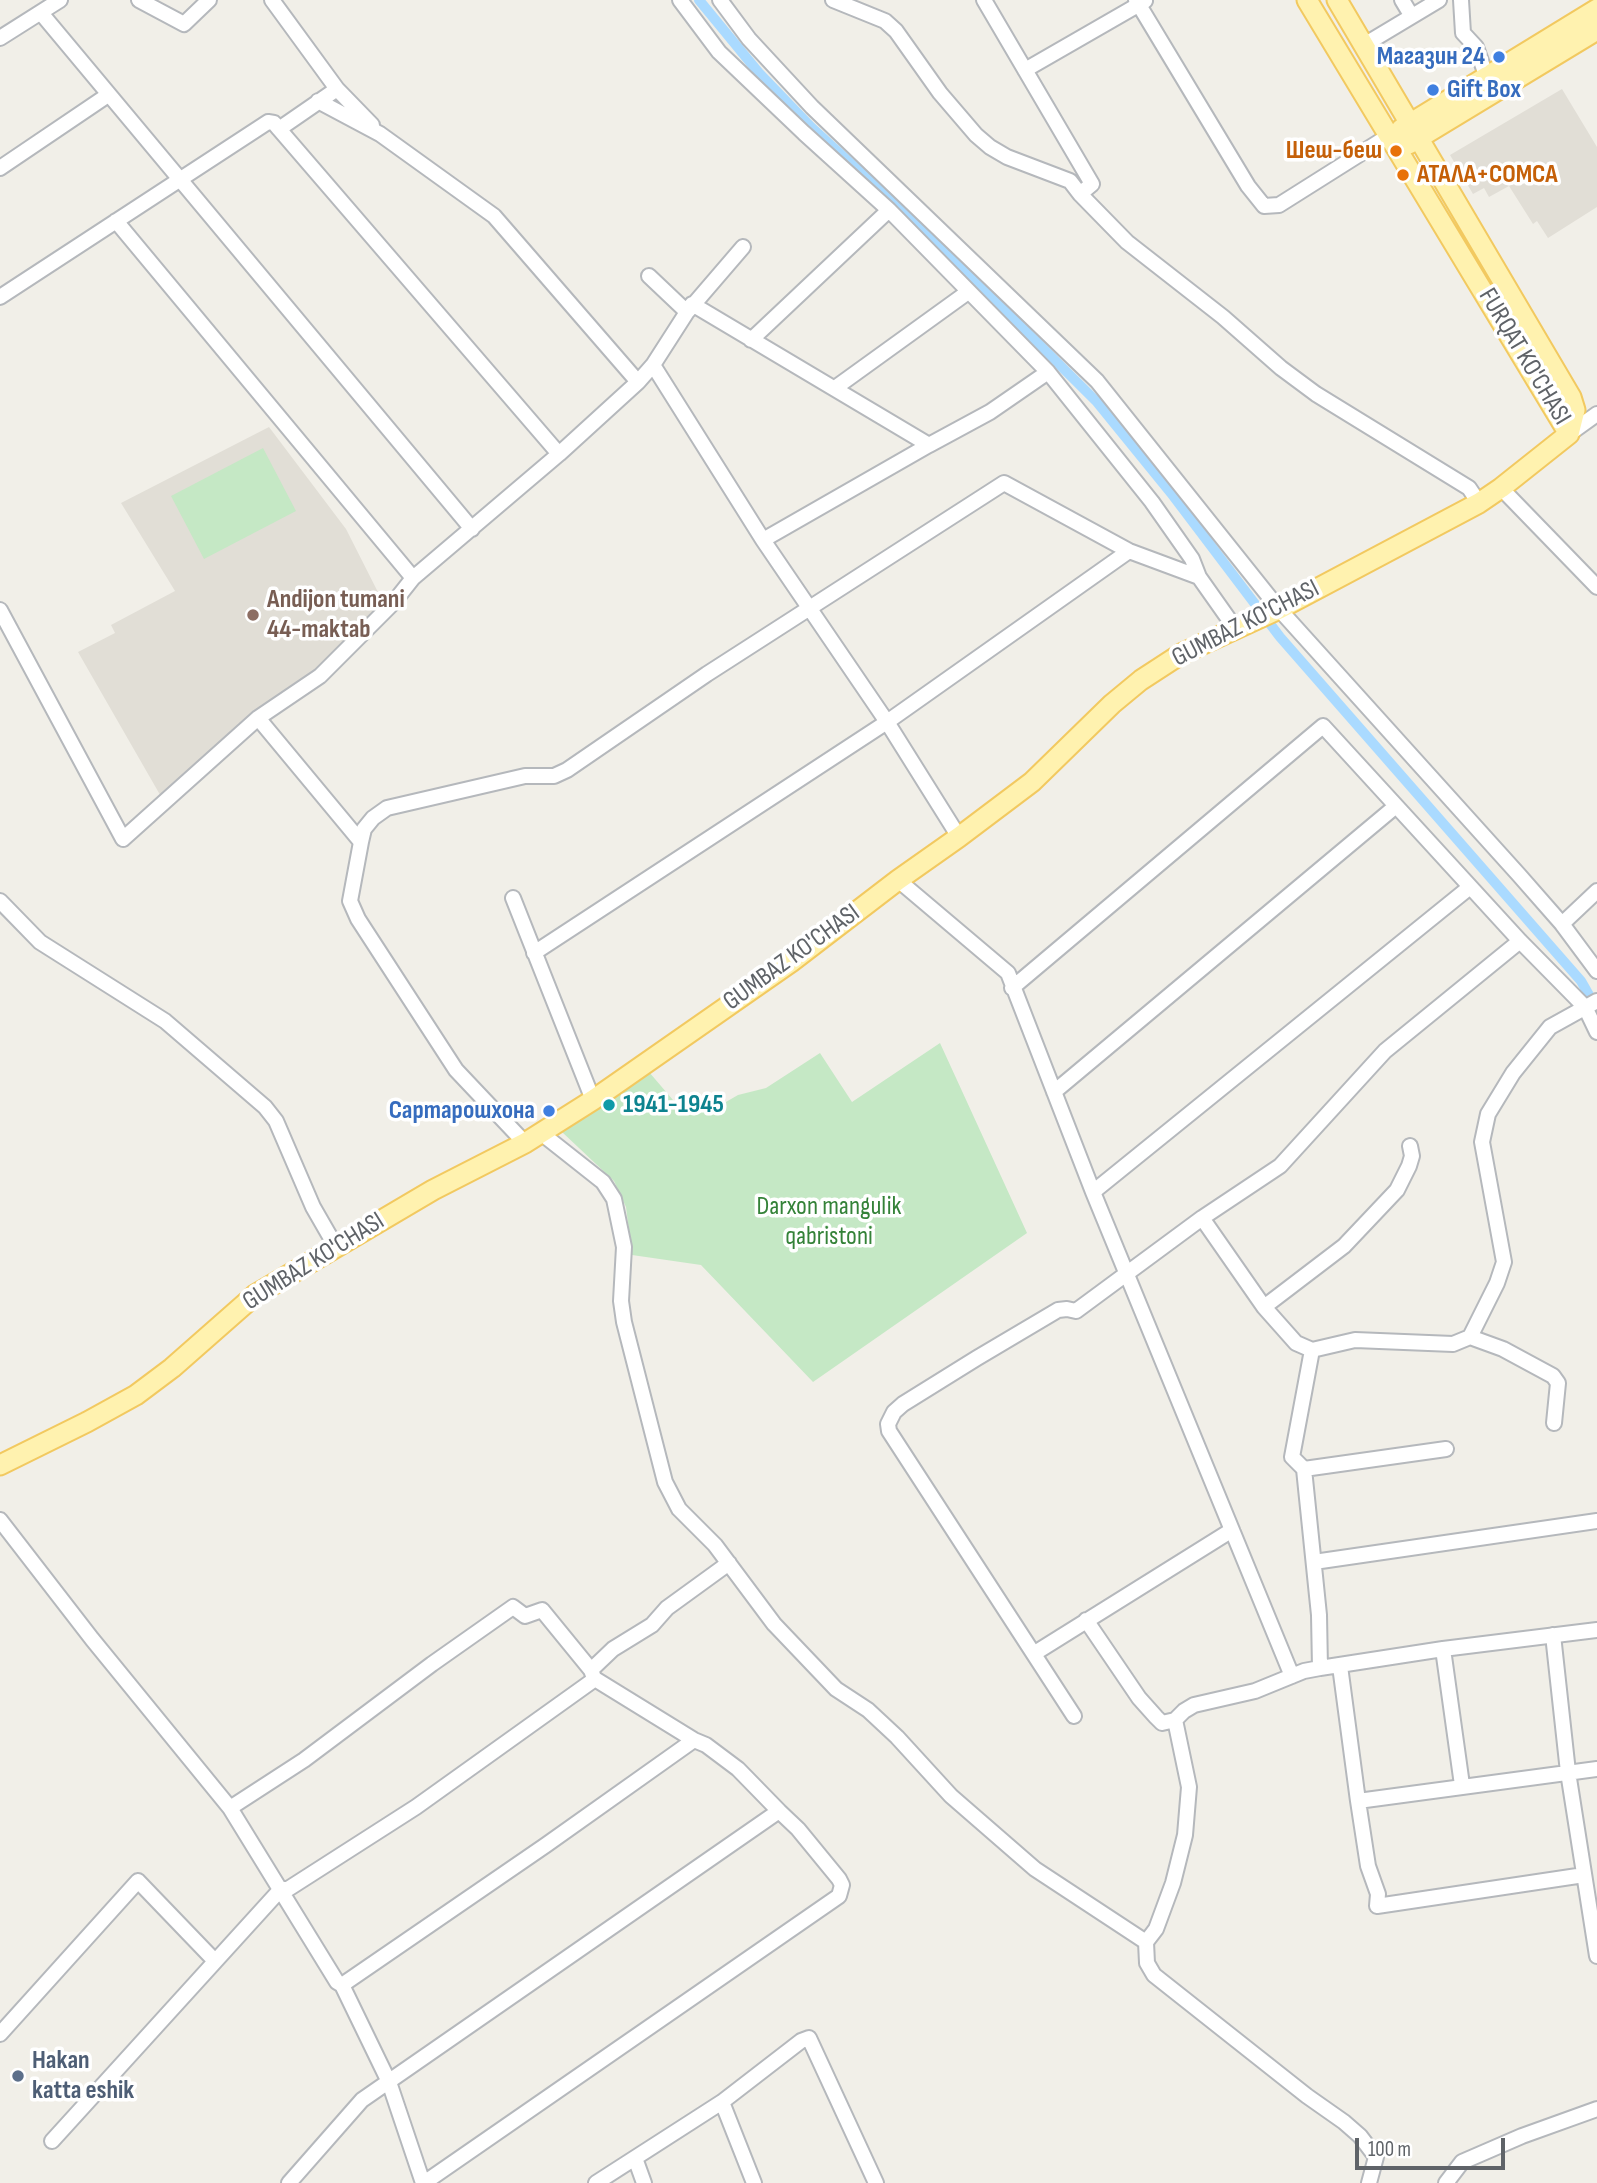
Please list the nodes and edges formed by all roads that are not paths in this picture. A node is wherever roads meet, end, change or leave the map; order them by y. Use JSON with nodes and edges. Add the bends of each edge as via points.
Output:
{"nodes":[{"id":1,"x":60,"y":0,"type":"edge"},
{"id":2,"x":139,"y":0,"type":"edge"},
{"id":3,"x":209,"y":0,"type":"edge"},
{"id":4,"x":272,"y":0,"type":"edge"},
{"id":5,"x":680,"y":0,"type":"edge"},
{"id":6,"x":720,"y":0,"type":"edge"},
{"id":7,"x":833,"y":0,"type":"edge"},
{"id":8,"x":984,"y":0,"type":"edge"},
{"id":9,"x":1307,"y":0,"type":"edge"},
{"id":10,"x":1337,"y":0,"type":"edge"},
{"id":11,"x":1402,"y":0,"type":"edge"},
{"id":12,"x":1439,"y":0,"type":"edge"},
{"id":13,"x":1461,"y":0,"type":"edge"},
{"id":14,"x":1140,"y":2,"type":"edge"},
{"id":15,"x":1597,"y":9,"type":"edge"},
{"id":16,"x":41,"y":13,"type":"junction"},
{"id":17,"x":1411,"y":15,"type":"junction"},
{"id":18,"x":1597,"y":30,"type":"edge"},
{"id":19,"x":0,"y":38,"type":"edge"},
{"id":20,"x":1364,"y":45,"type":"junction"},
{"id":21,"x":1025,"y":70,"type":"junction"},
{"id":22,"x":1486,"y":75,"type":"junction"},
{"id":23,"x":337,"y":89,"type":"junction"},
{"id":24,"x":108,"y":95,"type":"junction"},
{"id":25,"x":317,"y":101,"type":"junction"},
{"id":26,"x":279,"y":129,"type":"junction"},
{"id":27,"x":1414,"y":130,"type":"junction"},
{"id":28,"x":380,"y":134,"type":"junction"},
{"id":29,"x":1394,"y":143,"type":"junction"},
{"id":30,"x":0,"y":168,"type":"edge"},
{"id":31,"x":182,"y":179,"type":"junction"},
{"id":32,"x":1080,"y":194,"type":"junction"},
{"id":33,"x":889,"y":210,"type":"junction"},
{"id":34,"x":116,"y":221,"type":"junction"},
{"id":35,"x":743,"y":247,"type":"dead end"},
{"id":36,"x":649,"y":276,"type":"dead end"},
{"id":37,"x":968,"y":292,"type":"junction"},
{"id":38,"x":0,"y":297,"type":"edge"},
{"id":39,"x":690,"y":308,"type":"junction"},
{"id":40,"x":751,"y":340,"type":"junction"},
{"id":41,"x":653,"y":365,"type":"junction"},
{"id":42,"x":1048,"y":372,"type":"junction"},
{"id":43,"x":638,"y":382,"type":"junction"},
{"id":44,"x":835,"y":388,"type":"junction"},
{"id":45,"x":1597,"y":415,"type":"edge"},
{"id":46,"x":1569,"y":434,"type":"junction"},
{"id":47,"x":929,"y":445,"type":"junction"},
{"id":48,"x":559,"y":454,"type":"junction"},
{"id":49,"x":1501,"y":488,"type":"junction"},
{"id":50,"x":1479,"y":503,"type":"junction"},
{"id":51,"x":472,"y":528,"type":"junction"},
{"id":52,"x":763,"y":541,"type":"junction"},
{"id":53,"x":1129,"y":551,"type":"junction"},
{"id":54,"x":1199,"y":577,"type":"junction"},
{"id":55,"x":413,"y":578,"type":"junction"},
{"id":56,"x":1597,"y":587,"type":"edge"},
{"id":57,"x":810,"y":607,"type":"junction"},
{"id":58,"x":1279,"y":609,"type":"junction"},
{"id":59,"x":0,"y":610,"type":"edge"},
{"id":60,"x":1243,"y":625,"type":"junction"},
{"id":61,"x":258,"y":718,"type":"junction"},
{"id":62,"x":887,"y":722,"type":"junction"},
{"id":63,"x":1396,"y":806,"type":"junction"},
{"id":64,"x":960,"y":837,"type":"junction"},
{"id":65,"x":361,"y":842,"type":"junction"},
{"id":66,"x":898,"y":880,"type":"junction"},
{"id":67,"x":1471,"y":887,"type":"junction"},
{"id":68,"x":1597,"y":891,"type":"edge"},
{"id":69,"x":513,"y":898,"type":"dead end"},
{"id":70,"x":0,"y":901,"type":"edge"},
{"id":71,"x":1562,"y":924,"type":"junction"},
{"id":72,"x":1520,"y":941,"type":"junction"},
{"id":73,"x":534,"y":953,"type":"junction"},
{"id":74,"x":1597,"y":971,"type":"edge"},
{"id":75,"x":1013,"y":988,"type":"junction"},
{"id":76,"x":1591,"y":1004,"type":"edge"},
{"id":77,"x":1597,"y":1032,"type":"edge"},
{"id":78,"x":1054,"y":1092,"type":"junction"},
{"id":79,"x":593,"y":1100,"type":"junction"},
{"id":80,"x":533,"y":1138,"type":"junction"},
{"id":81,"x":1410,"y":1146,"type":"dead end"},
{"id":82,"x":1093,"y":1192,"type":"junction"},
{"id":83,"x":1202,"y":1218,"type":"junction"},
{"id":84,"x":336,"y":1247,"type":"junction"},
{"id":85,"x":1126,"y":1272,"type":"junction"},
{"id":86,"x":1264,"y":1307,"type":"junction"},
{"id":87,"x":1471,"y":1337,"type":"junction"},
{"id":88,"x":1312,"y":1350,"type":"junction"},
{"id":89,"x":1554,"y":1423,"type":"dead end"},
{"id":90,"x":1446,"y":1449,"type":"dead end"},
{"id":91,"x":0,"y":1465,"type":"edge"},
{"id":92,"x":1304,"y":1469,"type":"junction"},
{"id":93,"x":0,"y":1520,"type":"edge"},
{"id":94,"x":1597,"y":1521,"type":"edge"},
{"id":95,"x":1232,"y":1530,"type":"junction"},
{"id":96,"x":1314,"y":1562,"type":"junction"},
{"id":97,"x":729,"y":1563,"type":"junction"},
{"id":98,"x":1086,"y":1620,"type":"junction"},
{"id":99,"x":1597,"y":1630,"type":"edge"},
{"id":100,"x":1553,"y":1635,"type":"junction"},
{"id":101,"x":1443,"y":1649,"type":"junction"},
{"id":102,"x":1035,"y":1653,"type":"junction"},
{"id":103,"x":1340,"y":1666,"type":"junction"},
{"id":104,"x":1320,"y":1668,"type":"junction"},
{"id":105,"x":593,"y":1674,"type":"junction"},
{"id":106,"x":1292,"y":1676,"type":"junction"},
{"id":107,"x":1074,"y":1716,"type":"dead end"},
{"id":108,"x":1175,"y":1720,"type":"junction"},
{"id":109,"x":694,"y":1740,"type":"junction"},
{"id":110,"x":1597,"y":1769,"type":"edge"},
{"id":111,"x":1568,"y":1772,"type":"junction"},
{"id":112,"x":1462,"y":1785,"type":"junction"},
{"id":113,"x":1359,"y":1801,"type":"junction"},
{"id":114,"x":230,"y":1808,"type":"junction"},
{"id":115,"x":779,"y":1811,"type":"junction"},
{"id":116,"x":1584,"y":1875,"type":"junction"},
{"id":117,"x":281,"y":1889,"type":"junction"},
{"id":118,"x":1146,"y":1941,"type":"junction"},
{"id":119,"x":1597,"y":1956,"type":"edge"},
{"id":120,"x":214,"y":1960,"type":"junction"},
{"id":121,"x":342,"y":1985,"type":"junction"},
{"id":122,"x":0,"y":2034,"type":"edge"},
{"id":123,"x":389,"y":2082,"type":"junction"},
{"id":124,"x":722,"y":2102,"type":"junction"},
{"id":125,"x":1597,"y":2109,"type":"edge"},
{"id":126,"x":52,"y":2141,"type":"dead end"},
{"id":127,"x":635,"y":2158,"type":"junction"},
{"id":128,"x":1371,"y":2182,"type":"edge"},
{"id":129,"x":289,"y":2183,"type":"edge"},
{"id":130,"x":424,"y":2183,"type":"edge"},
{"id":131,"x":596,"y":2183,"type":"edge"},
{"id":132,"x":644,"y":2183,"type":"edge"},
{"id":133,"x":754,"y":2183,"type":"edge"},
{"id":134,"x":876,"y":2183,"type":"edge"},
{"id":135,"x":1446,"y":2183,"type":"edge"}],
"edges":[{"from":1,"to":16,"type":"street"},
{"from":2,"to":3,"type":"street","via":[[184,24]]},
{"from":4,"to":23,"type":"street"},
{"from":5,"to":33,"type":"street","via":[[719,51]]},
{"from":6,"to":58,"type":"street","via":[[812,107],[1097,381]]},
{"from":7,"to":32,"type":"street","via":[[885,21],[896,31],[940,93],[990,147],[1061,176]]},
{"from":8,"to":21,"type":"street"},
{"from":9,"to":29,"type":"main road","name":"FURQAT KO'CHASI"},
{"from":10,"to":20,"type":"main road","name":"FURQAT KO'CHASI"},
{"from":11,"to":17,"type":"street"},
{"from":12,"to":17,"type":"street"},
{"from":13,"to":22,"type":"street","via":[[1464,33],[1476,47]]},
{"from":14,"to":21,"type":"street"},
{"from":14,"to":29,"type":"street","via":[[1264,206],[1279,205]]},
{"from":15,"to":22,"type":"main road"},
{"from":16,"to":19,"type":"street"},
{"from":16,"to":24,"type":"street"},
{"from":17,"to":20,"type":"street"},
{"from":18,"to":27,"type":"main road"},
{"from":20,"to":27,"type":"main road","name":"FURQAT KO'CHASI"},
{"from":21,"to":32,"type":"street","via":[[1092,184]]},
{"from":22,"to":27,"type":"main road"},
{"from":23,"to":25,"type":"street"},
{"from":23,"to":28,"type":"street"},
{"from":24,"to":30,"type":"street"},
{"from":24,"to":31,"type":"street"},
{"from":25,"to":26,"type":"street"},
{"from":25,"to":28,"type":"street"},
{"from":26,"to":31,"type":"street","via":[[268,122]]},
{"from":26,"to":48,"type":"street"},
{"from":27,"to":29,"type":"main road"},
{"from":27,"to":46,"type":"main road","name":"FURQAT KO'CHASI","via":[[1571,397],[1575,410]]},
{"from":28,"to":43,"type":"street","via":[[494,216]]},
{"from":29,"to":46,"type":"main road","name":"FURQAT KO'CHASI"},
{"from":31,"to":34,"type":"street"},
{"from":31,"to":51,"type":"street"},
{"from":32,"to":50,"type":"street","via":[[1127,242],[1281,368],[1469,488]]},
{"from":33,"to":37,"type":"street"},
{"from":33,"to":40,"type":"street"},
{"from":34,"to":38,"type":"street"},
{"from":34,"to":55,"type":"street"},
{"from":35,"to":39,"type":"street"},
{"from":36,"to":39,"type":"street"},
{"from":37,"to":42,"type":"street"},
{"from":37,"to":44,"type":"street"},
{"from":39,"to":40,"type":"street"},
{"from":39,"to":41,"type":"street"},
{"from":40,"to":44,"type":"street"},
{"from":41,"to":43,"type":"street"},
{"from":41,"to":52,"type":"street"},
{"from":42,"to":47,"type":"street","via":[[990,412]]},
{"from":42,"to":54,"type":"street","via":[[1152,502],[1192,559]]},
{"from":43,"to":48,"type":"street"},
{"from":44,"to":47,"type":"street"},
{"from":45,"to":46,"type":"street"},
{"from":46,"to":49,"type":"main road","name":"GUMBAZ KO'CHASI"},
{"from":47,"to":52,"type":"street"},
{"from":48,"to":51,"type":"street"},
{"from":49,"to":50,"type":"main road","name":"GUMBAZ KO'CHASI"},
{"from":49,"to":56,"type":"street"},
{"from":50,"to":58,"type":"main road","name":"GUMBAZ KO'CHASI"},
{"from":51,"to":55,"type":"street"},
{"from":52,"to":57,"type":"street"},
{"from":53,"to":54,"type":"street"},
{"from":53,"to":57,"type":"street","via":[[1004,483]]},
{"from":53,"to":62,"type":"street"},
{"from":54,"to":60,"type":"street"},
{"from":55,"to":61,"type":"street","via":[[320,676]]},
{"from":57,"to":62,"type":"street"},
{"from":57,"to":65,"type":"street","via":[[567,770],[387,808],[364,829]]},
{"from":58,"to":60,"type":"main road","name":"GUMBAZ KO'CHASI"},
{"from":58,"to":71,"type":"street"},
{"from":59,"to":61,"type":"street","via":[[123,839]]},
{"from":60,"to":64,"type":"main road","name":"GUMBAZ KO'CHASI","via":[[1181,654],[1140,680],[1032,782]]},
{"from":61,"to":65,"type":"street"},
{"from":62,"to":64,"type":"street"},
{"from":62,"to":73,"type":"street"},
{"from":63,"to":67,"type":"street"},
{"from":63,"to":75,"type":"street","via":[[1326,722]]},
{"from":63,"to":78,"type":"street"},
{"from":64,"to":66,"type":"main road","name":"GUMBAZ KO'CHASI"},
{"from":65,"to":80,"type":"street","via":[[350,901],[358,919],[456,1070]]},
{"from":66,"to":75,"type":"street","via":[[1008,974]]},
{"from":66,"to":79,"type":"main road","name":"GUMBAZ KO'CHASI"},
{"from":67,"to":72,"type":"street"},
{"from":67,"to":82,"type":"street"},
{"from":68,"to":71,"type":"street"},
{"from":69,"to":73,"type":"street"},
{"from":70,"to":84,"type":"street","via":[[40,942],[165,1021],[265,1107]]},
{"from":71,"to":74,"type":"street"},
{"from":72,"to":76,"type":"street"},
{"from":72,"to":83,"type":"street","via":[[1385,1051],[1280,1166]]},
{"from":73,"to":79,"type":"street"},
{"from":75,"to":78,"type":"street"},
{"from":76,"to":77,"type":"street"},
{"from":76,"to":87,"type":"street","via":[[1550,1027],[1488,1114],[1482,1142],[1504,1262]]},
{"from":78,"to":82,"type":"street"},
{"from":79,"to":80,"type":"main road","name":"GUMBAZ KO'CHASI"},
{"from":80,"to":84,"type":"main road","name":"GUMBAZ KO'CHASI"},
{"from":80,"to":97,"type":"street","via":[[603,1182],[614,1199],[624,1247],[624,1322],[666,1482],[679,1508]]},
{"from":81,"to":86,"type":"street","via":[[1412,1156],[1397,1190],[1343,1246]]},
{"from":82,"to":85,"type":"street"},
{"from":83,"to":85,"type":"street"},
{"from":83,"to":86,"type":"street"},
{"from":84,"to":91,"type":"main road","name":"GUMBAZ KO'CHASI","via":[[255,1295],[136,1395]]},
{"from":85,"to":95,"type":"street"},
{"from":85,"to":102,"type":"street","via":[[1076,1311],[1058,1310],[913,1398],[894,1412],[888,1424]]},
{"from":86,"to":88,"type":"street","via":[[1296,1343]]},
{"from":87,"to":88,"type":"street","via":[[1454,1344],[1355,1340]]},
{"from":87,"to":89,"type":"street","via":[[1553,1376],[1558,1383]]},
{"from":88,"to":92,"type":"street","via":[[1293,1450],[1294,1461]]},
{"from":90,"to":92,"type":"street"},
{"from":92,"to":96,"type":"street"},
{"from":93,"to":114,"type":"street"},
{"from":94,"to":96,"type":"street"},
{"from":95,"to":98,"type":"street"},
{"from":95,"to":106,"type":"street"},
{"from":96,"to":104,"type":"street"},
{"from":97,"to":105,"type":"street","via":[[667,1608],[652,1625],[613,1649]]},
{"from":97,"to":118,"type":"street","via":[[774,1624],[836,1689],[897,1737],[951,1796],[1035,1869]]},
{"from":98,"to":102,"type":"street"},
{"from":98,"to":108,"type":"street","via":[[1139,1698],[1162,1723]]},
{"from":99,"to":100,"type":"street"},
{"from":100,"to":101,"type":"street"},
{"from":100,"to":111,"type":"street"},
{"from":101,"to":103,"type":"street"},
{"from":101,"to":112,"type":"street"},
{"from":102,"to":107,"type":"street"},
{"from":103,"to":104,"type":"street"},
{"from":103,"to":113,"type":"street"},
{"from":104,"to":106,"type":"street"},
{"from":105,"to":109,"type":"street"},
{"from":105,"to":114,"type":"street","via":[[542,1610],[525,1616],[513,1607],[304,1760]]},
{"from":105,"to":117,"type":"street","via":[[416,1807],[288,1889]]},
{"from":106,"to":108,"type":"street","via":[[1255,1691],[1194,1705]]},
{"from":108,"to":118,"type":"street","via":[[1189,1787],[1185,1835],[1174,1883]]},
{"from":109,"to":115,"type":"street","via":[[738,1769]]},
{"from":109,"to":121,"type":"street"},
{"from":110,"to":111,"type":"street"},
{"from":111,"to":112,"type":"street"},
{"from":111,"to":116,"type":"street"},
{"from":112,"to":113,"type":"street"},
{"from":113,"to":116,"type":"street","via":[[1377,1906]]},
{"from":114,"to":117,"type":"street"},
{"from":115,"to":123,"type":"street"},
{"from":115,"to":130,"type":"street","via":[[839,1879],[839,1896]]},
{"from":116,"to":119,"type":"street"},
{"from":117,"to":120,"type":"street"},
{"from":117,"to":121,"type":"street"},
{"from":118,"to":128,"type":"street","via":[[1147,1963],[1154,1975],[1360,2136],[1376,2157]]},
{"from":120,"to":122,"type":"street","via":[[138,1881]]},
{"from":120,"to":126,"type":"street"},
{"from":121,"to":123,"type":"street"},
{"from":123,"to":129,"type":"street","via":[[362,2100]]},
{"from":123,"to":130,"type":"street"},
{"from":124,"to":127,"type":"street"},
{"from":124,"to":133,"type":"street"},
{"from":124,"to":134,"type":"street","via":[[809,2038]]},
{"from":125,"to":135,"type":"street","via":[[1462,2162]]},
{"from":127,"to":131,"type":"street"},
{"from":127,"to":132,"type":"street"}]}
